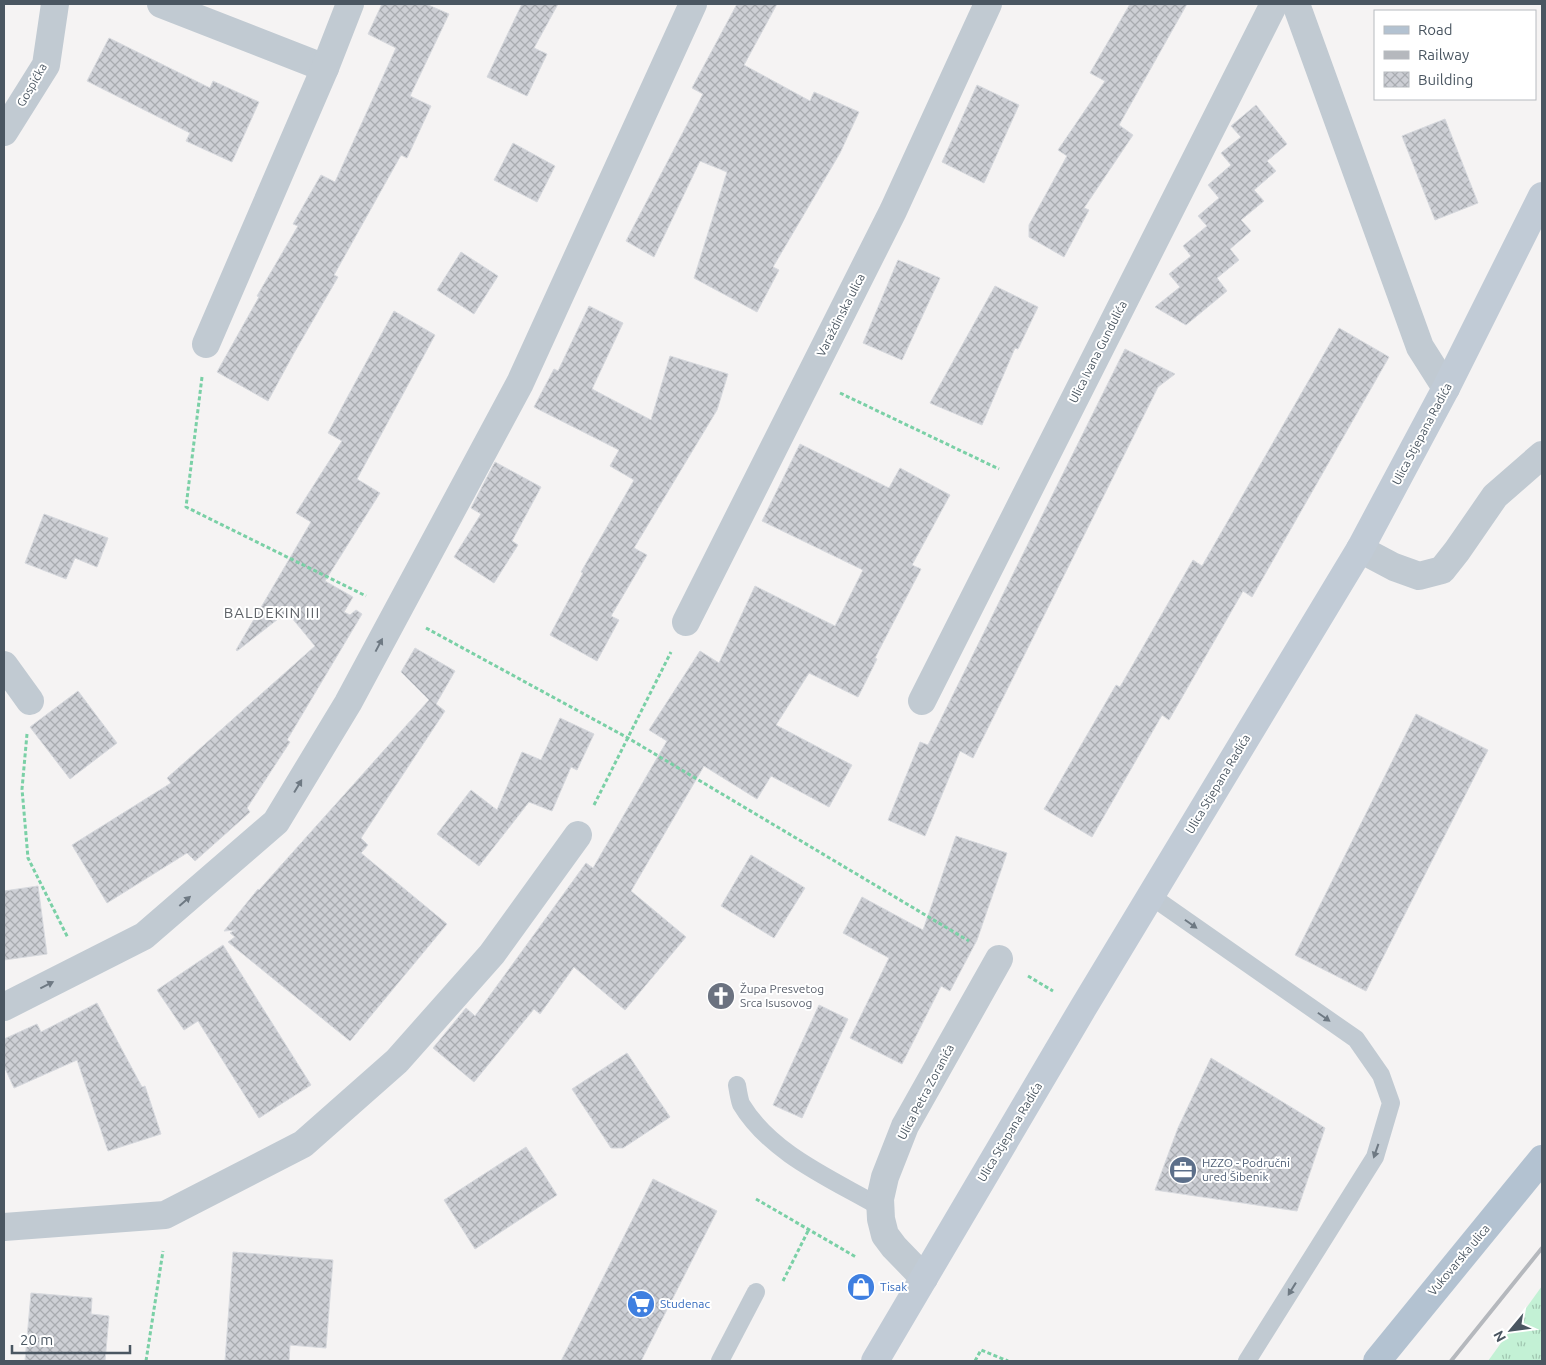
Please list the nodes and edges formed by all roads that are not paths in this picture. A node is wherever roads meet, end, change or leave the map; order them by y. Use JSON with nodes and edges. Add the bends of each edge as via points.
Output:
{"nodes":[{"id":1,"x":55,"y":4,"type":"edge"},
{"id":2,"x":161,"y":4,"type":"edge"},
{"id":3,"x":350,"y":4,"type":"edge"},
{"id":4,"x":693,"y":4,"type":"edge"},
{"id":5,"x":988,"y":4,"type":"edge"},
{"id":6,"x":1274,"y":4,"type":"edge"},
{"id":7,"x":1296,"y":4,"type":"edge"},
{"id":8,"x":325,"y":68,"type":"junction"},
{"id":9,"x":4,"y":132,"type":"edge"},
{"id":10,"x":1542,"y":196,"type":"edge"},
{"id":11,"x":206,"y":344,"type":"road end"},
{"id":12,"x":1446,"y":388,"type":"junction"},
{"id":13,"x":1542,"y":454,"type":"edge"},
{"id":14,"x":1360,"y":549,"type":"junction"},
{"id":15,"x":686,"y":622,"type":"road end"},
{"id":16,"x":4,"y":665,"type":"edge"},
{"id":17,"x":30,"y":701,"type":"road end"},
{"id":18,"x":922,"y":701,"type":"dead end"},
{"id":19,"x":578,"y":835,"type":"road end"},
{"id":20,"x":1150,"y":896,"type":"junction"},
{"id":21,"x":999,"y":959,"type":"road end"},
{"id":22,"x":4,"y":1007,"type":"edge"},
{"id":23,"x":738,"y":1085,"type":"dead end"},
{"id":24,"x":1542,"y":1159,"type":"edge"},
{"id":25,"x":880,"y":1207,"type":"junction"},
{"id":26,"x":4,"y":1227,"type":"edge"},
{"id":27,"x":924,"y":1278,"type":"junction"},
{"id":28,"x":756,"y":1292,"type":"road end"},
{"id":29,"x":720,"y":1361,"type":"edge"},
{"id":30,"x":875,"y":1361,"type":"edge"},
{"id":31,"x":1246,"y":1361,"type":"edge"},
{"id":32,"x":1376,"y":1361,"type":"edge"}],
"edges":[{"from":1,"to":9,"type":"street","name":"Gospićka","via":[[46,65]]},
{"from":2,"to":8,"type":"street"},
{"from":3,"to":8,"type":"street"},
{"from":22,"to":4,"type":"street","one_way":true,"via":[[144,936],[276,822],[348,703],[520,383]]},
{"from":5,"to":15,"type":"street","name":"Varaždinska ulica","via":[[893,211]]},
{"from":6,"to":18,"type":"street","name":"Ulica Ivana Gundulića"},
{"from":7,"to":12,"type":"street","via":[[1420,347]]},
{"from":8,"to":11,"type":"street"},
{"from":10,"to":12,"type":"main road","name":"Ulica Stjepana Radića"},
{"from":12,"to":14,"type":"main road","name":"Ulica Stjepana Radića"},
{"from":13,"to":14,"type":"street","via":[[1495,496],[1442,570],[1419,576]]},
{"from":14,"to":20,"type":"main road","name":"Ulica Stjepana Radića"},
{"from":16,"to":17,"type":"street"},
{"from":19,"to":26,"type":"street","via":[[492,954],[397,1061],[304,1144],[165,1214]]},
{"from":20,"to":27,"type":"main road","name":"Ulica Stjepana Radića"},
{"from":20,"to":31,"type":"lane","one_way":true,"via":[[1356,1039],[1381,1075],[1391,1103],[1375,1157]]},
{"from":21,"to":25,"type":"street","name":"Ulica Petra Zoranića","via":[[905,1126],[885,1177]]},
{"from":23,"to":25,"type":"lane","via":[[740,1102],[762,1131],[794,1158]]},
{"from":24,"to":32,"type":"main road","name":"Vukovarska ulica"},
{"from":25,"to":27,"type":"street","name":"Ulica Petra Zoranića","via":[[885,1235]]},
{"from":27,"to":30,"type":"main road","name":"Ulica Stjepana Radića"},
{"from":28,"to":29,"type":"lane"}]}
